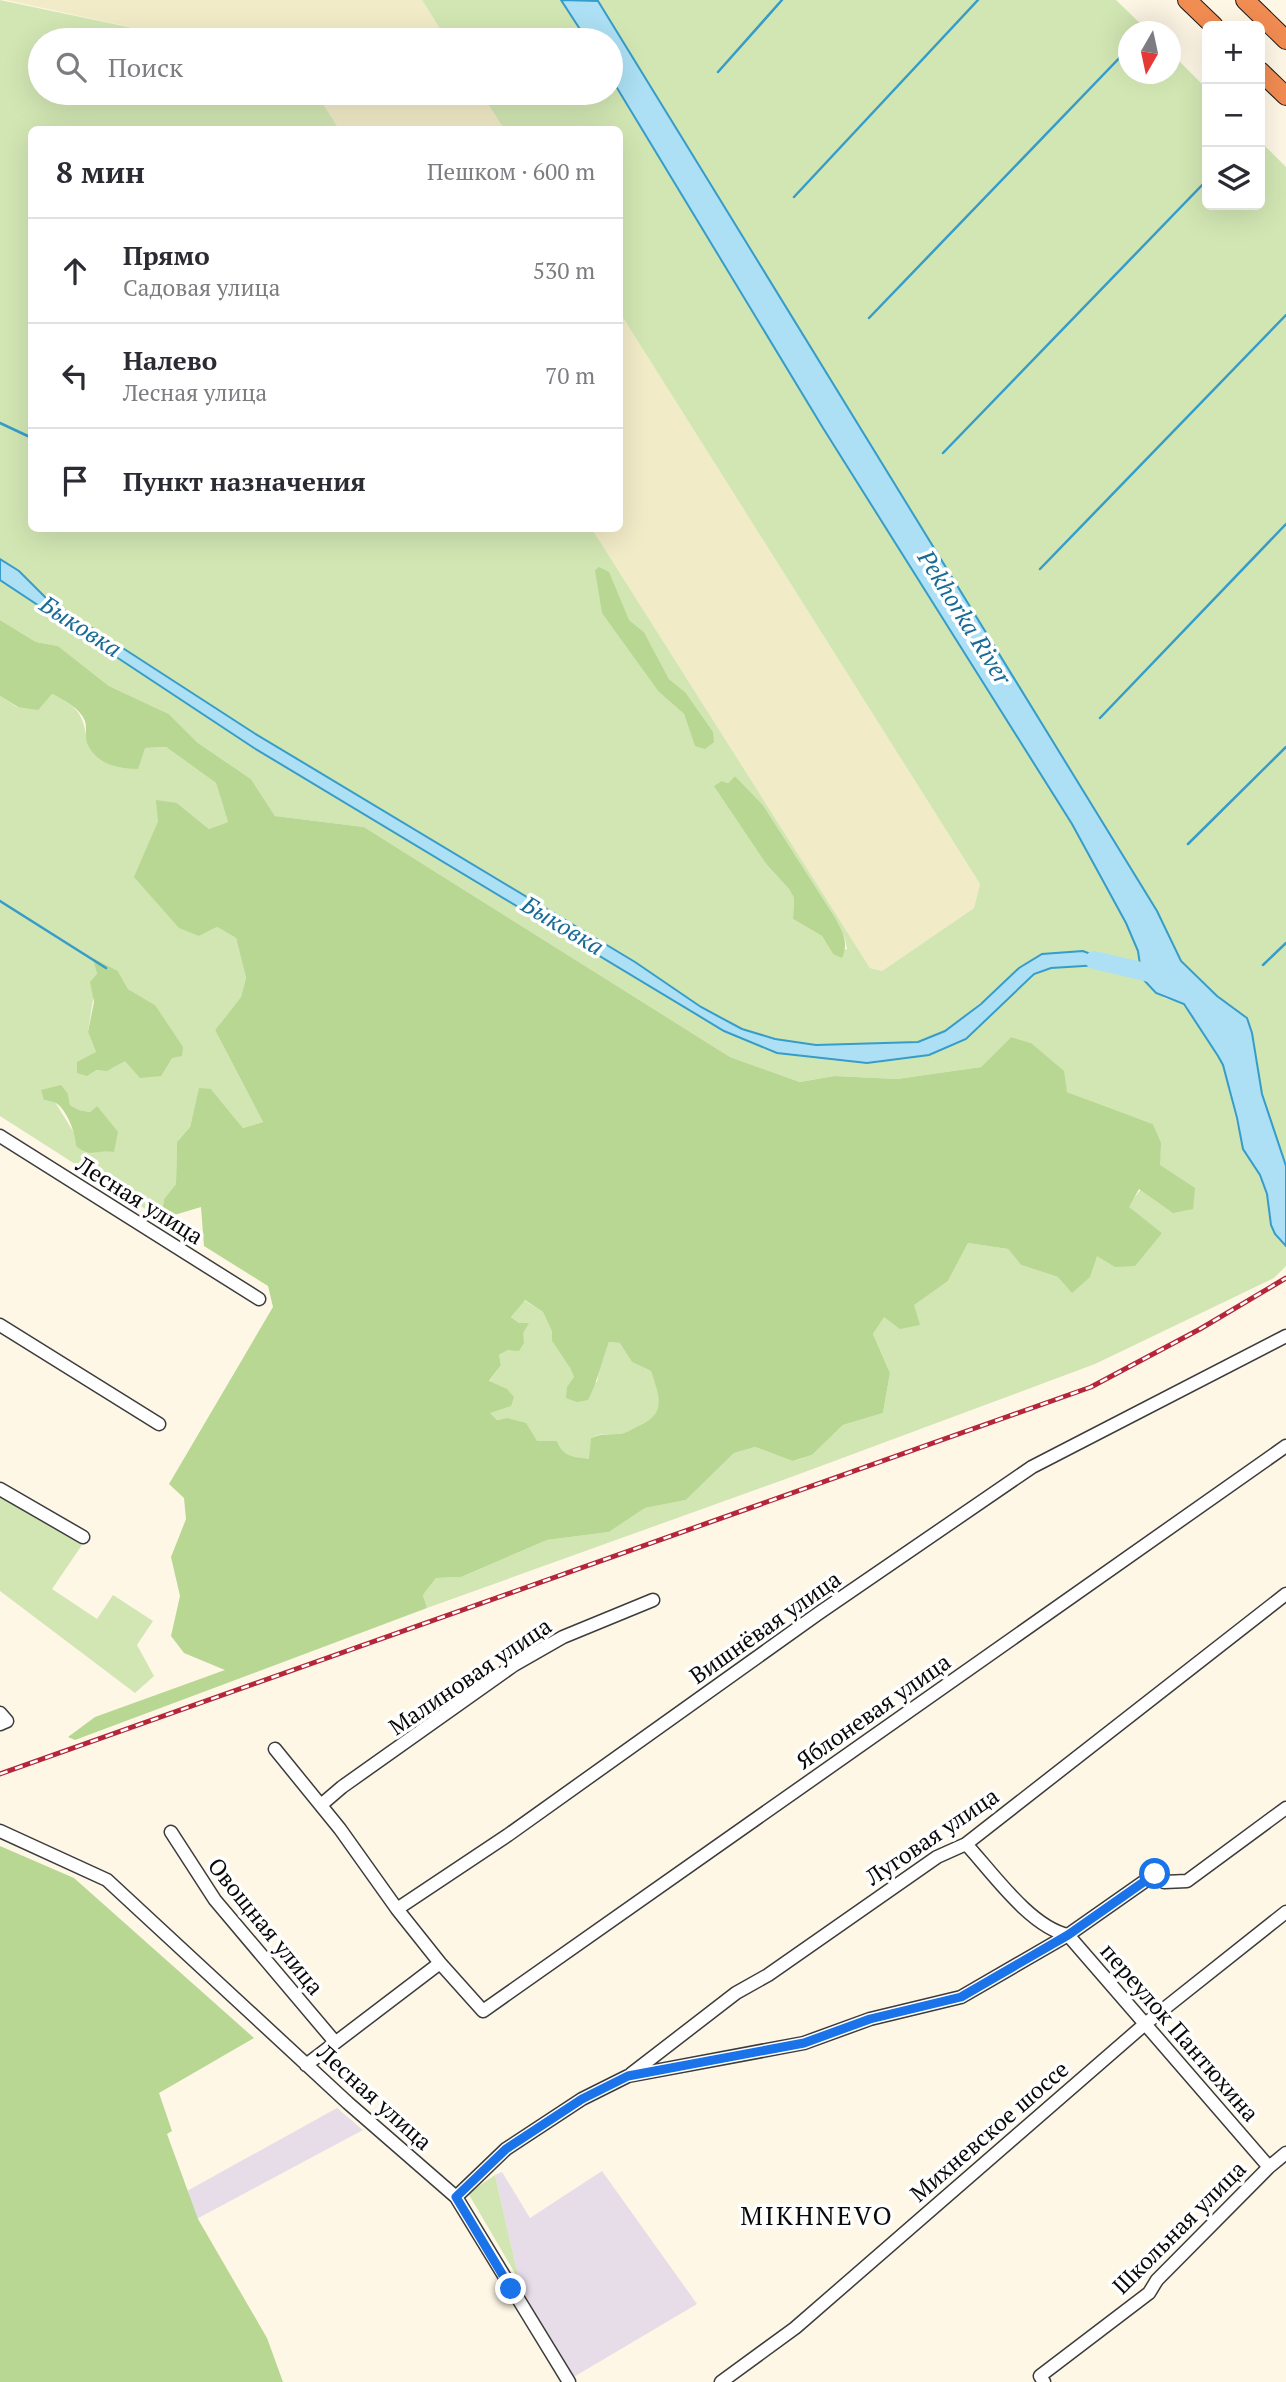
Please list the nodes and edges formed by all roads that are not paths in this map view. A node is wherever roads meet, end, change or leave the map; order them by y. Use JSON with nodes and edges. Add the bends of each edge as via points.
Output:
{"nodes":[{"id":1,"x":1187,"y":0,"type":"edge"},
{"id":2,"x":1245,"y":0,"type":"edge"},
{"id":3,"x":1209,"y":21,"type":"edge"},
{"id":4,"x":1286,"y":40,"type":"edge"},
{"id":5,"x":1265,"y":76,"type":"edge"},
{"id":6,"x":1286,"y":96,"type":"edge"},
{"id":7,"x":0,"y":1136,"type":"edge"},
{"id":8,"x":259,"y":1299,"type":"dead end"},
{"id":9,"x":0,"y":1325,"type":"edge"},
{"id":10,"x":1286,"y":1336,"type":"edge"},
{"id":11,"x":159,"y":1424,"type":"dead end"},
{"id":12,"x":1286,"y":1446,"type":"edge"},
{"id":13,"x":0,"y":1489,"type":"edge"},
{"id":14,"x":83,"y":1537,"type":"dead end"},
{"id":15,"x":1286,"y":1594,"type":"edge"},
{"id":16,"x":653,"y":1600,"type":"dead end"},
{"id":17,"x":0,"y":1713,"type":"edge"},
{"id":18,"x":0,"y":1724,"type":"edge"},
{"id":19,"x":275,"y":1749,"type":"dead end"},
{"id":20,"x":320,"y":1805,"type":"junction"},
{"id":21,"x":1286,"y":1808,"type":"edge"},
{"id":22,"x":0,"y":1831,"type":"edge"},
{"id":23,"x":171,"y":1832,"type":"dead end"},
{"id":24,"x":966,"y":1843,"type":"junction"},
{"id":25,"x":397,"y":1909,"type":"junction"},
{"id":26,"x":1286,"y":1912,"type":"edge"},
{"id":27,"x":1068,"y":1935,"type":"junction"},
{"id":28,"x":439,"y":1963,"type":"junction"},
{"id":29,"x":1145,"y":2024,"type":"junction"},
{"id":30,"x":335,"y":2042,"type":"junction"},
{"id":31,"x":306,"y":2064,"type":"junction"},
{"id":32,"x":628,"y":2076,"type":"junction"},
{"id":33,"x":1286,"y":2153,"type":"edge"},
{"id":34,"x":1269,"y":2167,"type":"junction"},
{"id":35,"x":456,"y":2197,"type":"junction"},
{"id":36,"x":569,"y":2382,"type":"edge"},
{"id":37,"x":721,"y":2382,"type":"edge"},
{"id":38,"x":1044,"y":2382,"type":"edge"}],
"edges":[{"from":1,"to":3,"type":"highway"},
{"from":2,"to":4,"type":"highway"},
{"from":5,"to":6,"type":"highway"},
{"from":7,"to":8,"type":"street","name":"Лесная улица"},
{"from":9,"to":11,"type":"street"},
{"from":10,"to":25,"type":"street","name":"Вишнёвая улица","via":[[1032,1467]]},
{"from":12,"to":28,"type":"street","name":"Яблоневая улица","via":[[483,2011]]},
{"from":13,"to":14,"type":"street"},
{"from":15,"to":24,"type":"street","name":"Луговая улица"},
{"from":16,"to":20,"type":"street","name":"Малиновая улица","via":[[563,1637],[514,1665]]},
{"from":17,"to":18,"type":"street","via":[[7,1721]]},
{"from":19,"to":20,"type":"street"},
{"from":20,"to":25,"type":"street"},
{"from":21,"to":27,"type":"street","via":[[1187,1881],[1164,1881],[1155,1874]]},
{"from":22,"to":31,"type":"street","name":"Лесная улица","via":[[107,1880]]},
{"from":23,"to":30,"type":"street","name":"Овощная улица","via":[[215,1900]]},
{"from":24,"to":27,"type":"street","name":"переулок Пантюхина","via":[[1038,1921]]},
{"from":24,"to":32,"type":"street","name":"Луговая улица","via":[[937,1857],[736,1993]]},
{"from":25,"to":28,"type":"street"},
{"from":26,"to":29,"type":"street","name":"Михневское шоссе"},
{"from":27,"to":29,"type":"street","name":"переулок Пантюхина"},
{"from":27,"to":32,"type":"street","via":[[961,1997],[870,2019],[804,2043]]},
{"from":28,"to":30,"type":"street"},
{"from":29,"to":34,"type":"street","name":"переулок Пантюхина"},
{"from":29,"to":37,"type":"street","name":"Михневское шоссе","via":[[795,2328]]},
{"from":30,"to":31,"type":"street"},
{"from":31,"to":35,"type":"street","name":"Лесная улица"},
{"from":32,"to":35,"type":"street","via":[[582,2099],[506,2149]]},
{"from":33,"to":34,"type":"street","name":"Школьная улица"},
{"from":34,"to":38,"type":"street","name":"Школьная улица","via":[[1149,2293],[1040,2376]]},
{"from":35,"to":36,"type":"street","name":"Лесная улица"}]}
